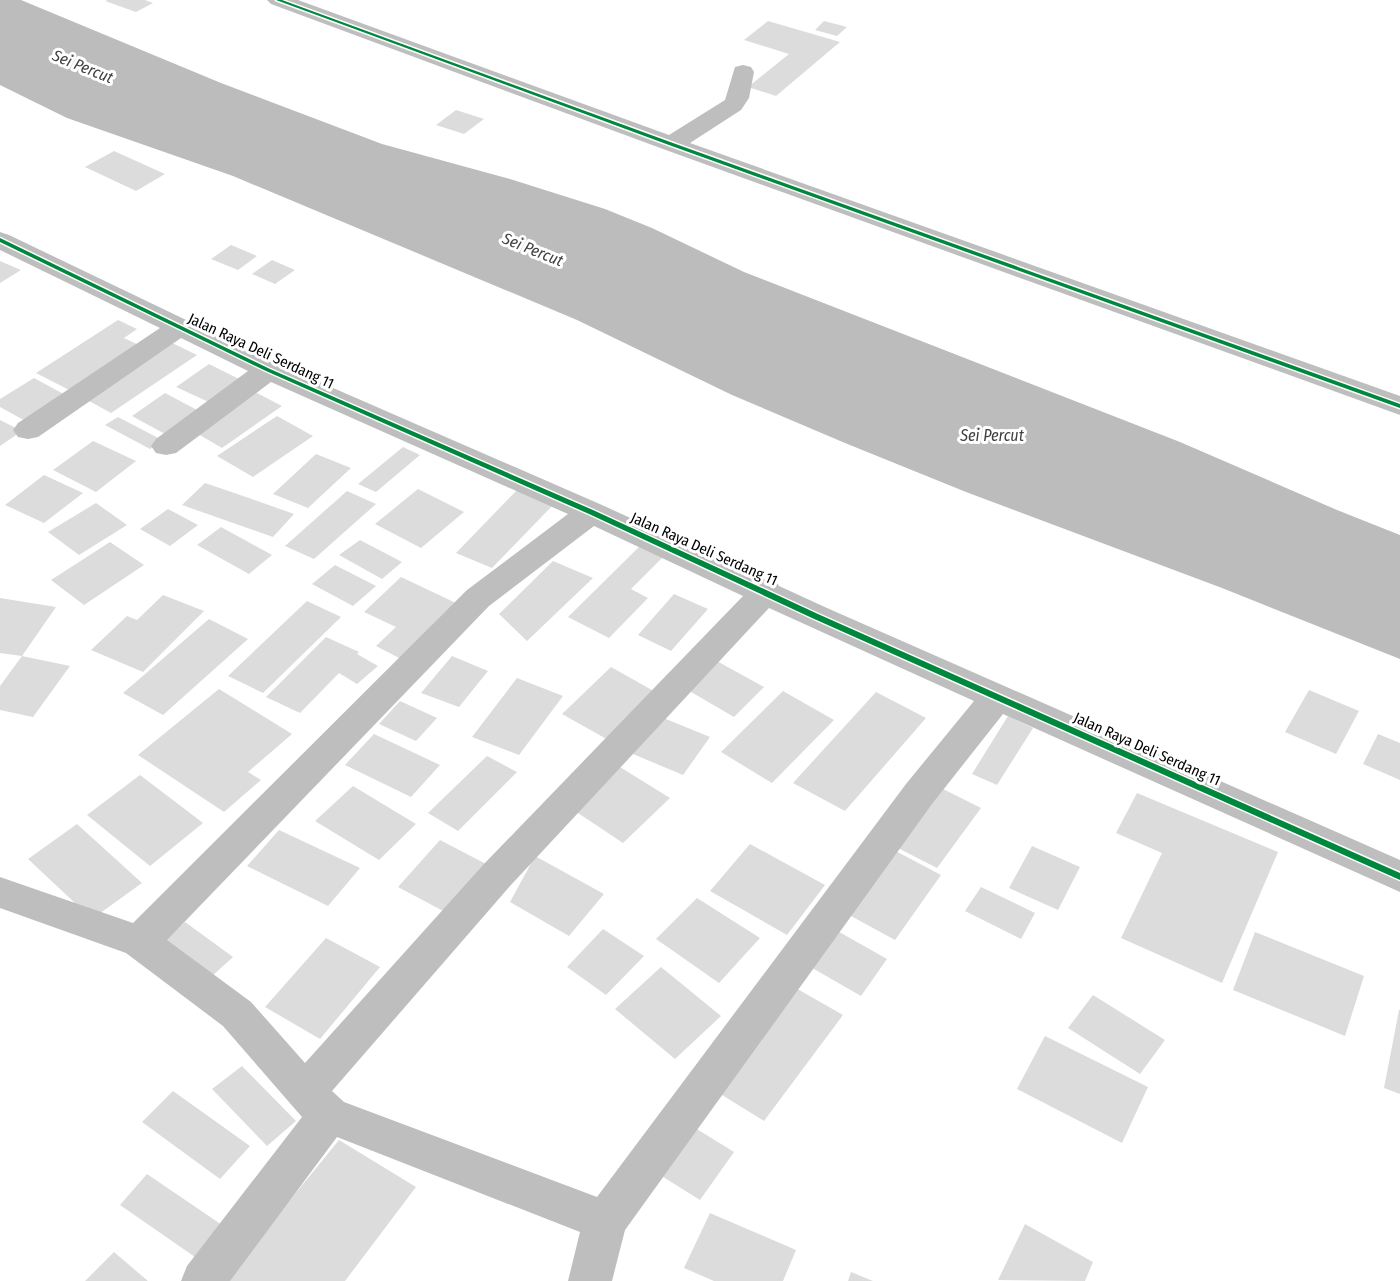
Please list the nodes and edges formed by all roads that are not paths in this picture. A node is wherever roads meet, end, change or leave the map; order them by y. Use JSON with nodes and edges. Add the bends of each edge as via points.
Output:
{"nodes":[{"id":1,"x":278,"y":0,"type":"edge"},
{"id":2,"x":743,"y":72,"type":"dead end"},
{"id":3,"x":671,"y":144,"type":"junction"},
{"id":4,"x":1,"y":242,"type":"edge"},
{"id":5,"x":178,"y":328,"type":"junction"},
{"id":6,"x":268,"y":370,"type":"junction"},
{"id":7,"x":1400,"y":406,"type":"edge"},
{"id":8,"x":28,"y":430,"type":"dead end"},
{"id":9,"x":166,"y":446,"type":"dead end"},
{"id":10,"x":591,"y":512,"type":"junction"},
{"id":11,"x":766,"y":591,"type":"junction"},
{"id":12,"x":998,"y":697,"type":"junction"},
{"id":13,"x":1400,"y":877,"type":"edge"},
{"id":14,"x":0,"y":892,"type":"edge"},
{"id":15,"x":140,"y":942,"type":"junction"},
{"id":16,"x":317,"y":1104,"type":"junction"},
{"id":17,"x":605,"y":1221,"type":"junction"},
{"id":18,"x":202,"y":1281,"type":"edge"},
{"id":19,"x":590,"y":1281,"type":"edge"}],
"edges":[{"from":1,"to":3,"type":"street"},
{"from":2,"to":3,"type":"street","via":[[733,105]]},
{"from":3,"to":7,"type":"street"},
{"from":4,"to":5,"type":"street","name":"Jalan Raya Deli Serdang 11"},
{"from":5,"to":6,"type":"street","name":"Jalan Raya Deli Serdang 11"},
{"from":5,"to":8,"type":"street"},
{"from":6,"to":9,"type":"street"},
{"from":6,"to":10,"type":"street","name":"Jalan Raya Deli Serdang 11"},
{"from":10,"to":11,"type":"street","name":"Jalan Raya Deli Serdang 11"},
{"from":10,"to":15,"type":"street","via":[[478,598]]},
{"from":11,"to":12,"type":"street","name":"Jalan Raya Deli Serdang 11"},
{"from":11,"to":16,"type":"street","via":[[498,875]]},
{"from":12,"to":13,"type":"street","name":"Jalan Raya Deli Serdang 11"},
{"from":12,"to":17,"type":"street","via":[[919,794]]},
{"from":14,"to":15,"type":"street"},
{"from":15,"to":16,"type":"street","via":[[237,1014]]},
{"from":16,"to":17,"type":"street"},
{"from":16,"to":18,"type":"street"},
{"from":17,"to":19,"type":"street"}]}
